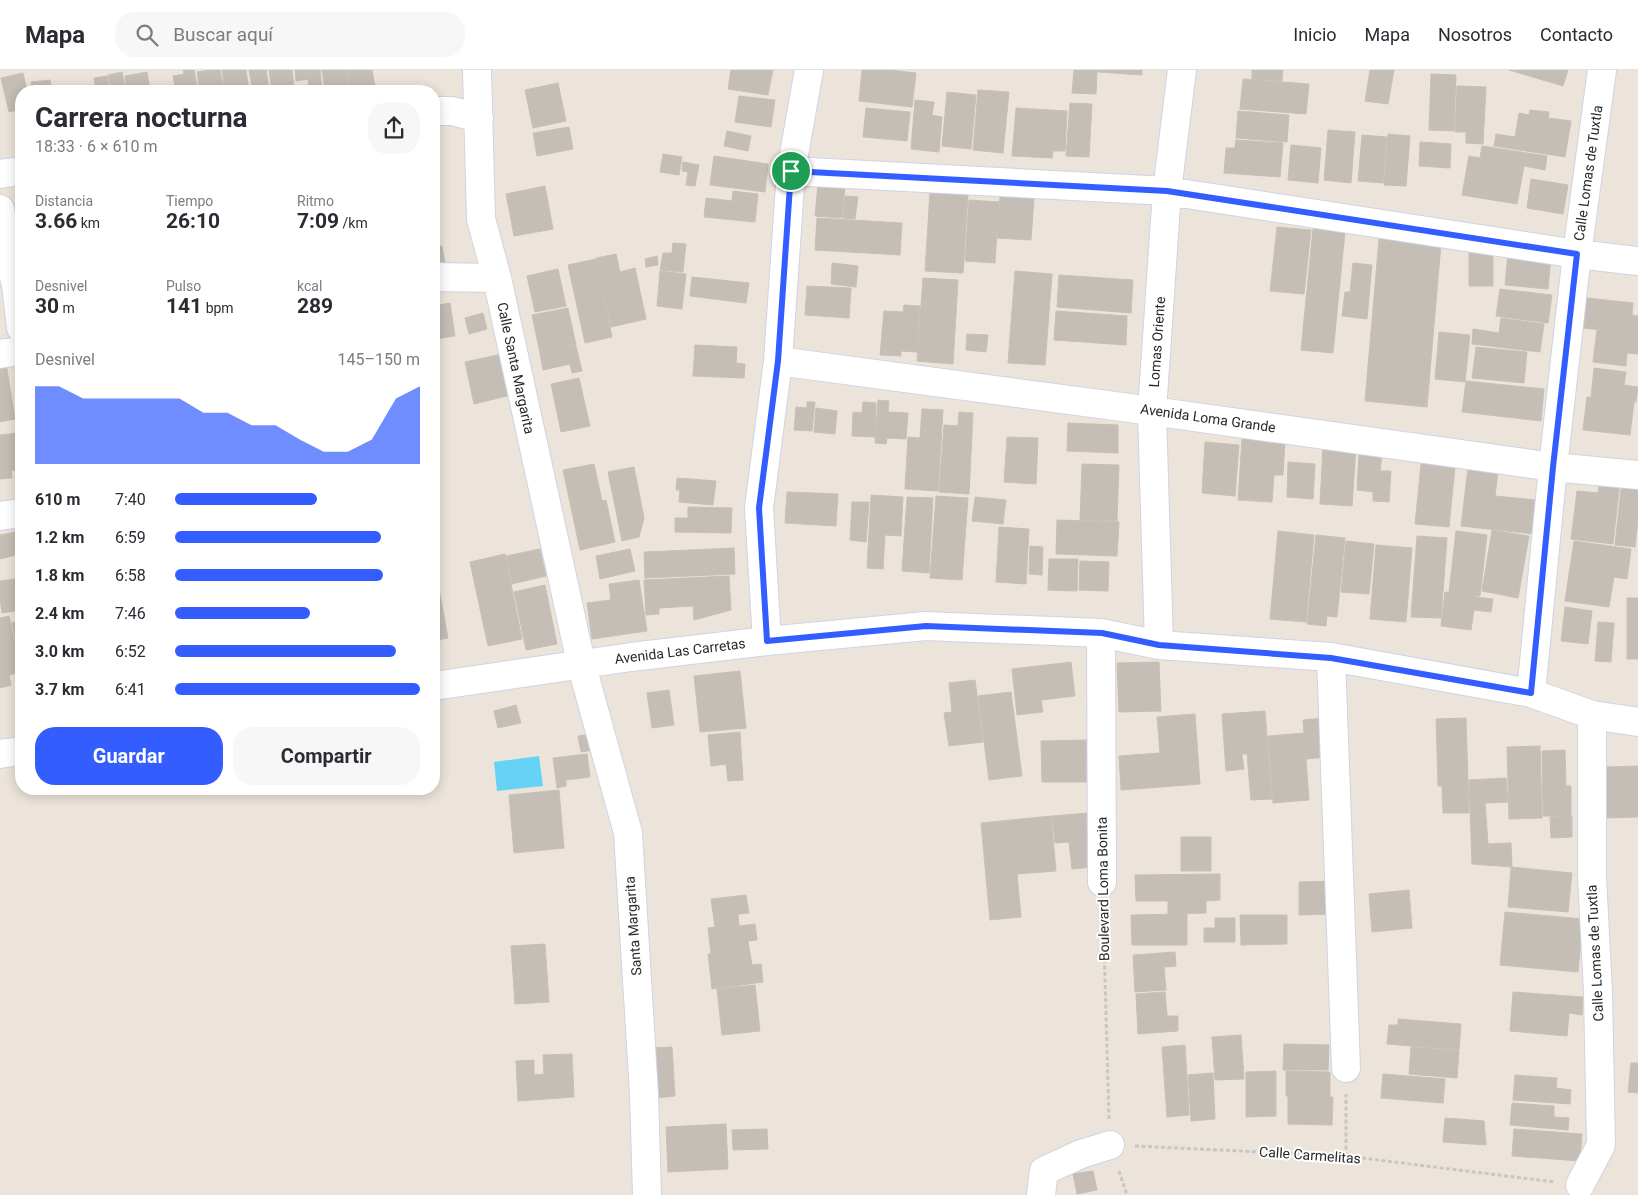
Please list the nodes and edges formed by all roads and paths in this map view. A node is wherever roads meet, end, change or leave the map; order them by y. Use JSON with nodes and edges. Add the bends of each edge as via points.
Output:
{"nodes":[{"id":1,"x":477,"y":70,"type":"edge"},
{"id":2,"x":809,"y":70,"type":"edge"},
{"id":3,"x":1182,"y":70,"type":"edge"},
{"id":4,"x":1602,"y":70,"type":"edge"},
{"id":5,"x":440,"y":111,"type":"edge"},
{"id":6,"x":479,"y":118,"type":"junction"},
{"id":7,"x":791,"y":171,"type":"junction"},
{"id":8,"x":15,"y":172,"type":"edge"},
{"id":9,"x":0,"y":174,"type":"edge"},
{"id":10,"x":1167,"y":191,"type":"junction"},
{"id":11,"x":0,"y":209,"type":"edge"},
{"id":12,"x":1577,"y":254,"type":"junction"},
{"id":13,"x":1638,"y":261,"type":"edge"},
{"id":14,"x":440,"y":277,"type":"edge"},
{"id":15,"x":497,"y":278,"type":"junction"},
{"id":16,"x":15,"y":281,"type":"edge"},
{"id":17,"x":15,"y":352,"type":"edge"},
{"id":18,"x":0,"y":354,"type":"edge"},
{"id":19,"x":778,"y":361,"type":"junction"},
{"id":20,"x":1152,"y":410,"type":"junction"},
{"id":21,"x":1553,"y":467,"type":"junction"},
{"id":22,"x":1638,"y":475,"type":"edge"},
{"id":23,"x":15,"y":514,"type":"edge"},
{"id":24,"x":0,"y":516,"type":"edge"},
{"id":25,"x":1102,"y":633,"type":"junction"},
{"id":26,"x":767,"y":641,"type":"junction"},
{"id":27,"x":1159,"y":645,"type":"junction"},
{"id":28,"x":1331,"y":658,"type":"junction"},
{"id":29,"x":581,"y":663,"type":"junction"},
{"id":30,"x":440,"y":685,"type":"edge"},
{"id":31,"x":1531,"y":693,"type":"junction"},
{"id":32,"x":1592,"y":715,"type":"junction"},
{"id":33,"x":1638,"y":722,"type":"edge"},
{"id":34,"x":15,"y":752,"type":"edge"},
{"id":35,"x":0,"y":754,"type":"edge"},
{"id":36,"x":1102,"y":882,"type":"joint"},
{"id":37,"x":1346,"y":1068,"type":"joint"},
{"id":38,"x":1110,"y":1145,"type":"junction"},
{"id":39,"x":1346,"y":1156,"type":"junction"},
{"id":40,"x":1042,"y":1183,"type":"edge"},
{"id":41,"x":1580,"y":1185,"type":"joint"},
{"id":42,"x":647,"y":1195,"type":"edge"}],
"edges":[{"from":1,"to":6,"type":"street","name":"Calle Santa Margarita"},
{"from":2,"to":7,"type":"street"},
{"from":3,"to":10,"type":"street","name":"Lomas Oriente"},
{"from":4,"to":12,"type":"street","name":"Calle Lomas de Tuxtla"},
{"from":5,"to":6,"type":"street","via":[[452,110]]},
{"from":6,"to":15,"type":"street","name":"Calle Santa Margarita","via":[[481,219]]},
{"from":7,"to":10,"type":"street"},
{"from":7,"to":19,"type":"street"},
{"from":8,"to":9,"type":"street"},
{"from":10,"to":12,"type":"street"},
{"from":10,"to":20,"type":"street","name":"Lomas Oriente"},
{"from":11,"to":16,"type":"street"},
{"from":12,"to":13,"type":"street"},
{"from":12,"to":21,"type":"street","name":"Calle Lomas de Tuxtla"},
{"from":14,"to":15,"type":"street"},
{"from":15,"to":29,"type":"street","name":"Calle Santa Margarita"},
{"from":17,"to":18,"type":"street"},
{"from":19,"to":20,"type":"street","name":"Avenida Loma Grande"},
{"from":19,"to":26,"type":"street","via":[[759,508]]},
{"from":20,"to":21,"type":"street","name":"Avenida Loma Grande"},
{"from":20,"to":27,"type":"street","name":"Lomas Oriente"},
{"from":21,"to":22,"type":"street","name":"Avenida Loma Grande"},
{"from":21,"to":31,"type":"street","name":"Calle Lomas de Tuxtla"},
{"from":23,"to":24,"type":"street"},
{"from":25,"to":26,"type":"street","name":"Avenida Las Carretas","via":[[926,626]]},
{"from":25,"to":27,"type":"street","name":"Avenida Las Carretas"},
{"from":25,"to":36,"type":"street","name":"Boulevard Loma Bonita"},
{"from":26,"to":29,"type":"street","name":"Avenida Las Carretas"},
{"from":27,"to":28,"type":"street","name":"Avenida Las Carretas"},
{"from":28,"to":31,"type":"street","name":"Avenida Las Carretas"},
{"from":28,"to":37,"type":"street"},
{"from":29,"to":30,"type":"street","name":"Avenida Las Carretas"},
{"from":29,"to":42,"type":"street","name":"Santa Margarita","via":[[628,833]]},
{"from":31,"to":32,"type":"street","name":"Avenida Las Carretas"},
{"from":32,"to":33,"type":"street","name":"Avenida Las Carretas"},
{"from":32,"to":41,"type":"street","name":"Calle Lomas de Tuxtla","via":[[1592,876],[1601,1145]]},
{"from":34,"to":35,"type":"street"},
{"from":36,"to":38,"type":"path","name":"Boulevard Loma Bonita"},
{"from":37,"to":39,"type":"path"},
{"from":38,"to":39,"type":"path","name":"Calle Carmelitas"},
{"from":38,"to":40,"type":"street","via":[[1081,1154]]},
{"from":39,"to":41,"type":"path","name":"Calle Carmelitas"}]}
